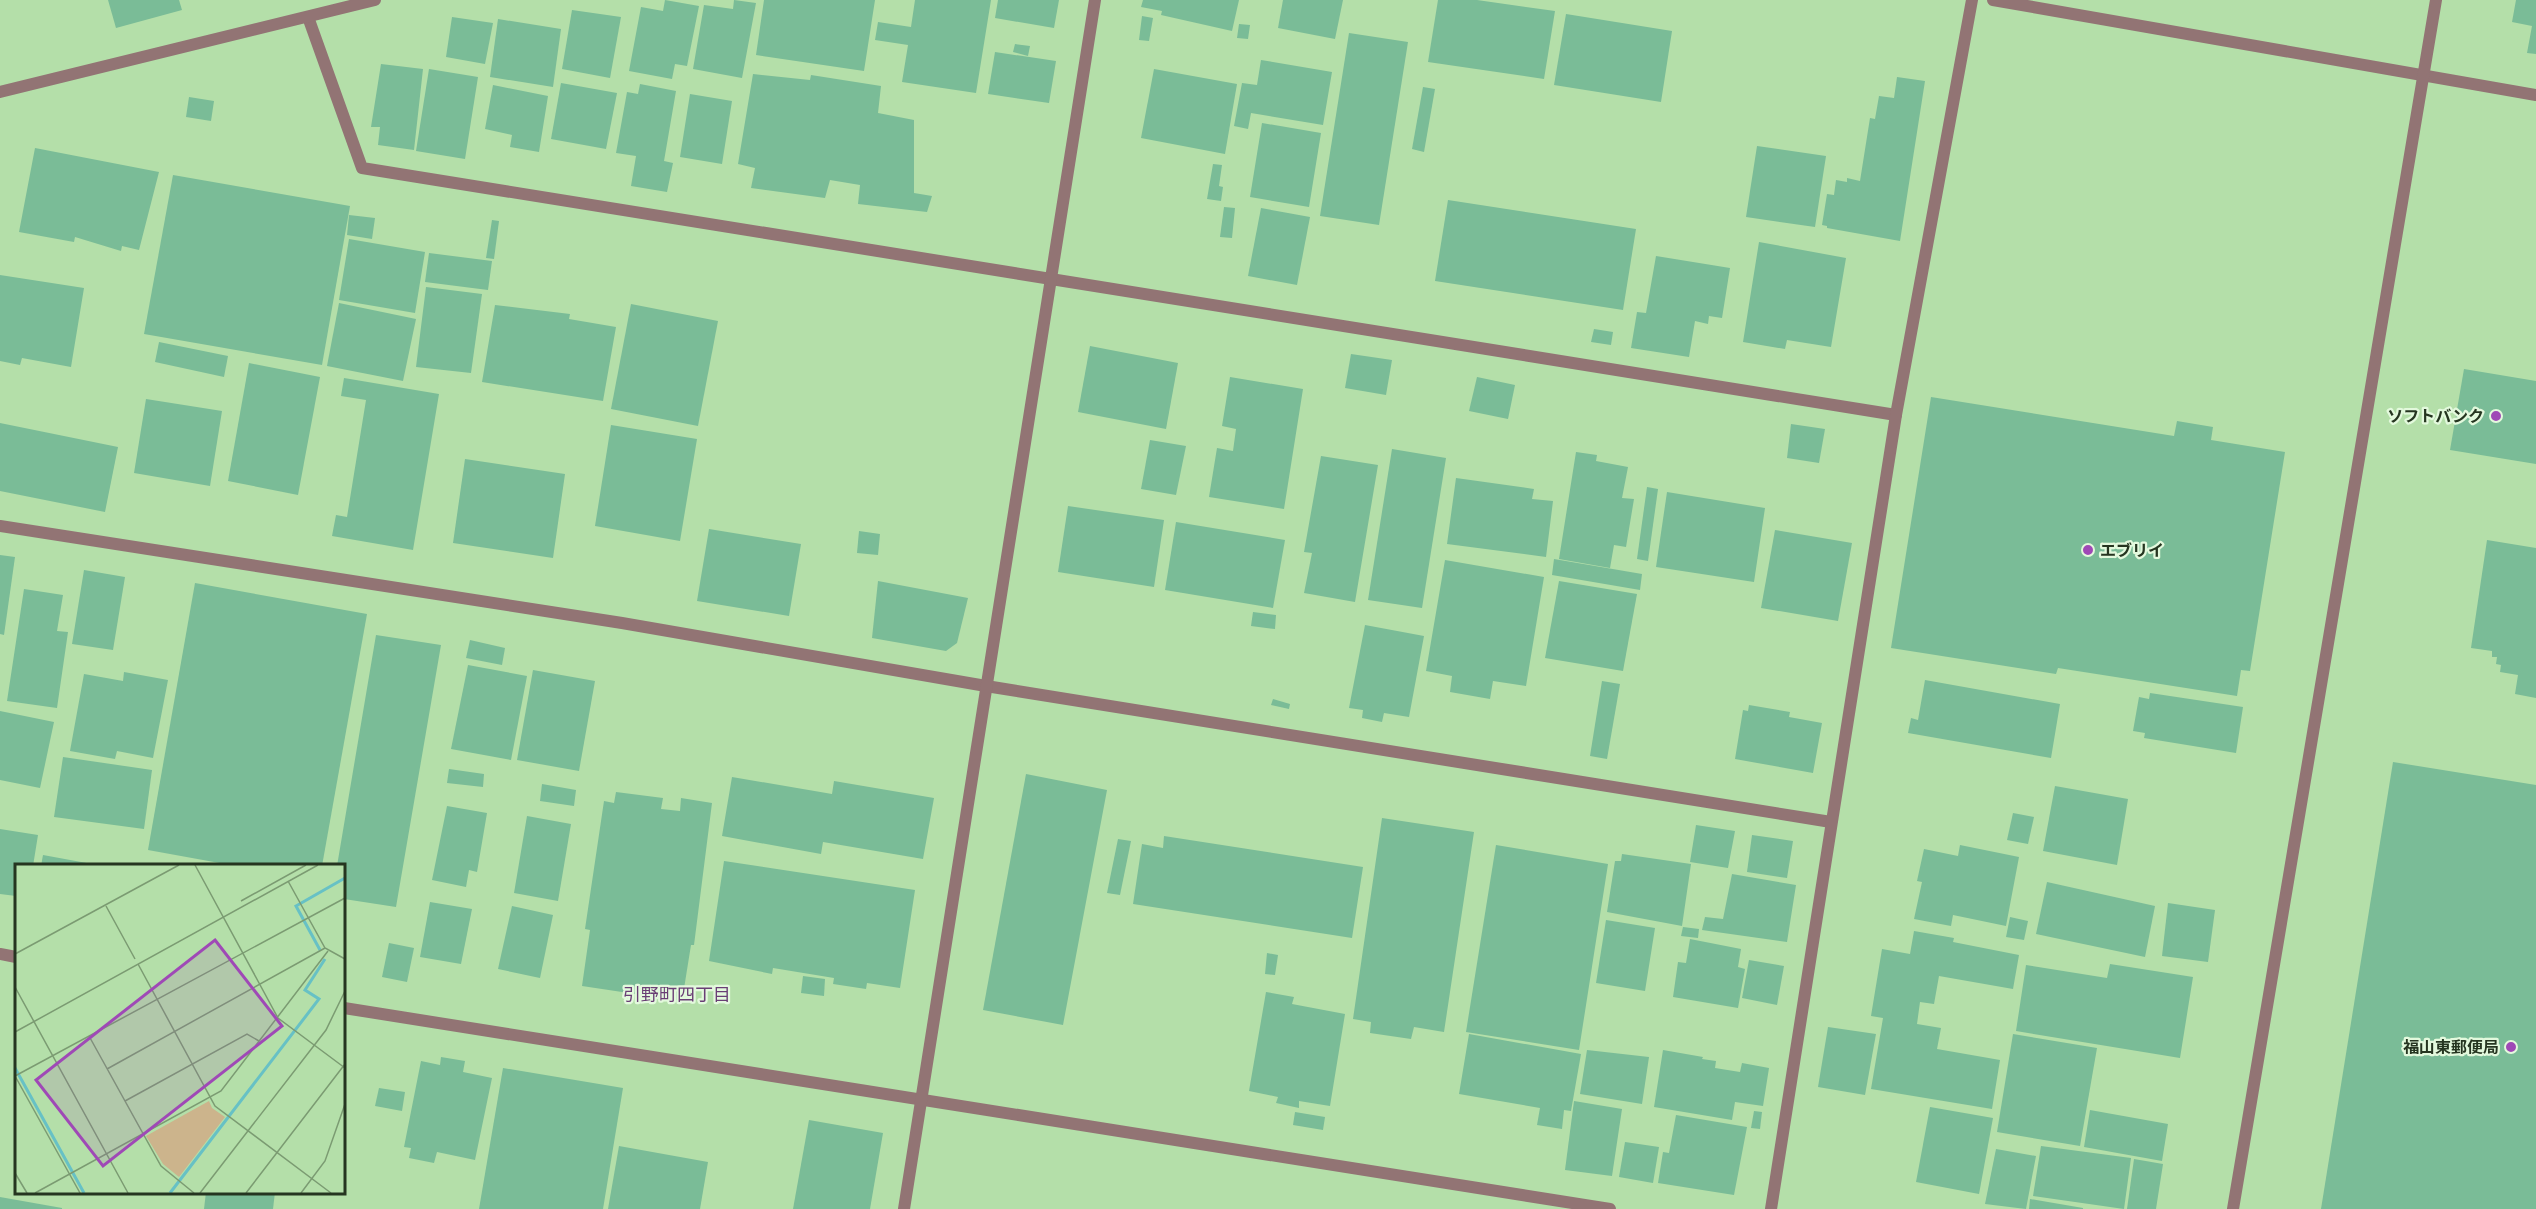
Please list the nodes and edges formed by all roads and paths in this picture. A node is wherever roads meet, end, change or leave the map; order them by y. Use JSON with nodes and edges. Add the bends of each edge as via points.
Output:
{"nodes":[{"id":1,"x":375,"y":0,"type":"edge"},
{"id":2,"x":1095,"y":0,"type":"edge"},
{"id":3,"x":1972,"y":0,"type":"edge"},
{"id":4,"x":1993,"y":0,"type":"edge"},
{"id":5,"x":2436,"y":0,"type":"edge"},
{"id":6,"x":308,"y":17,"type":"junction"},
{"id":7,"x":2424,"y":76,"type":"junction"},
{"id":8,"x":0,"y":92,"type":"edge"},
{"id":9,"x":2536,"y":95,"type":"edge"},
{"id":10,"x":1049,"y":279,"type":"junction"},
{"id":11,"x":1896,"y":415,"type":"junction"},
{"id":12,"x":0,"y":526,"type":"edge"},
{"id":13,"x":986,"y":686,"type":"junction"},
{"id":14,"x":1831,"y":822,"type":"junction"},
{"id":15,"x":0,"y":954,"type":"edge"},
{"id":16,"x":15,"y":957,"type":"edge"},
{"id":17,"x":345,"y":1008,"type":"edge"},
{"id":18,"x":923,"y":1099,"type":"junction"},
{"id":19,"x":904,"y":1209,"type":"edge"},
{"id":20,"x":1611,"y":1209,"type":"edge"},
{"id":21,"x":1771,"y":1209,"type":"edge"},
{"id":22,"x":2233,"y":1209,"type":"edge"}],
"edges":[{"from":1,"to":6,"type":"street"},
{"from":2,"to":10,"type":"street"},
{"from":3,"to":11,"type":"street"},
{"from":4,"to":7,"type":"street"},
{"from":5,"to":7,"type":"street"},
{"from":6,"to":8,"type":"street"},
{"from":6,"to":10,"type":"street","via":[[363,168]]},
{"from":7,"to":9,"type":"street"},
{"from":7,"to":22,"type":"street"},
{"from":10,"to":11,"type":"street"},
{"from":10,"to":13,"type":"street"},
{"from":11,"to":14,"type":"street"},
{"from":12,"to":13,"type":"street","via":[[622,623]]},
{"from":13,"to":14,"type":"street"},
{"from":13,"to":18,"type":"street"},
{"from":14,"to":21,"type":"street"},
{"from":15,"to":16,"type":"street"},
{"from":17,"to":18,"type":"street"},
{"from":18,"to":19,"type":"street"},
{"from":18,"to":20,"type":"street"}]}
